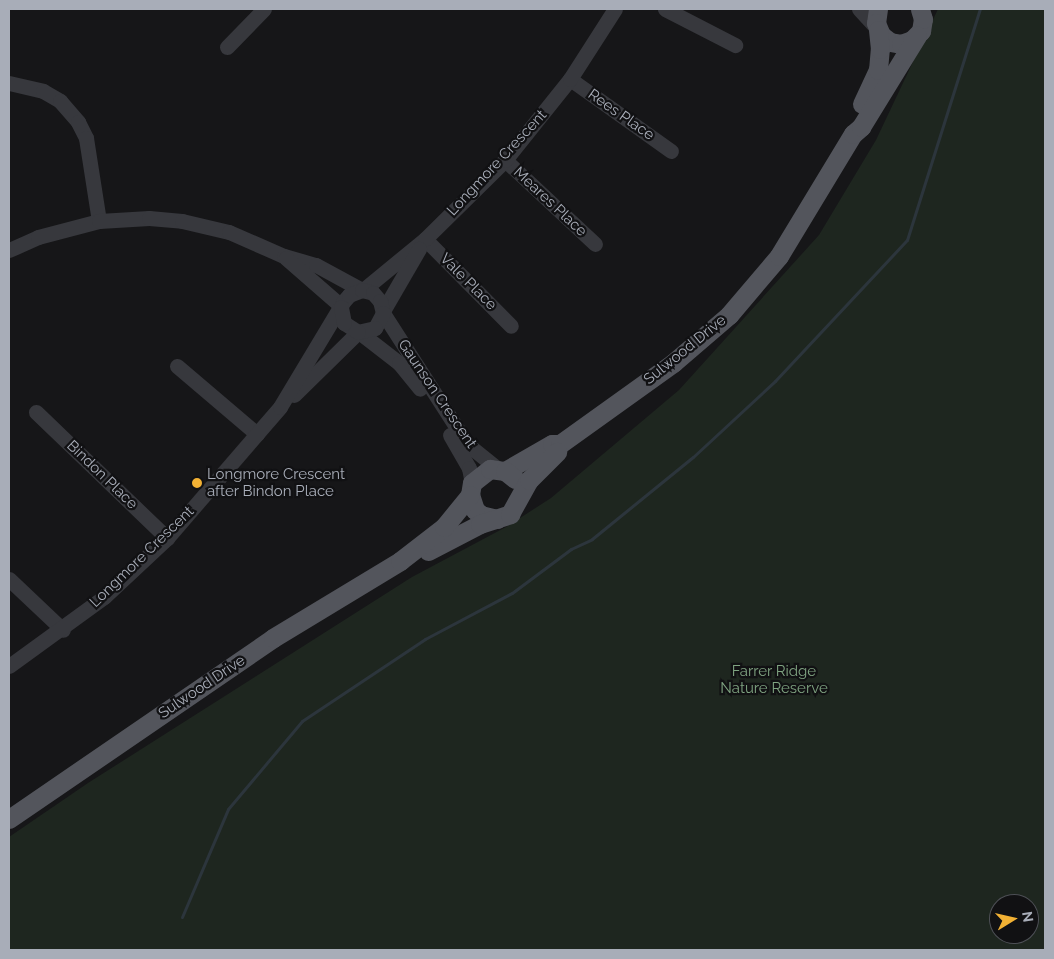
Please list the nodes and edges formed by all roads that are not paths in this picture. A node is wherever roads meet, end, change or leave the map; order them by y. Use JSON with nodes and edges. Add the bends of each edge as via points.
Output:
{"nodes":[{"id":1,"x":264,"y":9,"type":"edge"},
{"id":2,"x":615,"y":9,"type":"edge"},
{"id":3,"x":665,"y":9,"type":"edge"},
{"id":4,"x":859,"y":9,"type":"edge"},
{"id":5,"x":878,"y":9,"type":"edge"},
{"id":6,"x":920,"y":9,"type":"edge"},
{"id":7,"x":877,"y":29,"type":"junction"},
{"id":8,"x":917,"y":36,"type":"junction"},
{"id":9,"x":735,"y":45,"type":"dead end"},
{"id":10,"x":227,"y":47,"type":"dead end"},
{"id":11,"x":570,"y":79,"type":"junction"},
{"id":12,"x":9,"y":83,"type":"edge"},
{"id":13,"x":852,"y":134,"type":"junction"},
{"id":14,"x":671,"y":151,"type":"dead end"},
{"id":15,"x":504,"y":160,"type":"junction"},
{"id":16,"x":98,"y":220,"type":"junction"},
{"id":17,"x":425,"y":239,"type":"junction"},
{"id":18,"x":595,"y":244,"type":"dead end"},
{"id":19,"x":9,"y":250,"type":"edge"},
{"id":20,"x":284,"y":256,"type":"junction"},
{"id":21,"x":362,"y":290,"type":"junction"},
{"id":22,"x":341,"y":307,"type":"junction"},
{"id":23,"x":383,"y":312,"type":"junction"},
{"id":24,"x":511,"y":326,"type":"dead end"},
{"id":25,"x":358,"y":332,"type":"junction"},
{"id":26,"x":177,"y":366,"type":"dead end"},
{"id":27,"x":280,"y":408,"type":"junction"},
{"id":28,"x":36,"y":412,"type":"dead end"},
{"id":29,"x":257,"y":434,"type":"junction"},
{"id":30,"x":560,"y":444,"type":"junction"},
{"id":31,"x":502,"y":470,"type":"junction"},
{"id":32,"x":471,"y":489,"type":"junction"},
{"id":33,"x":520,"y":496,"type":"junction"},
{"id":34,"x":496,"y":519,"type":"junction"},
{"id":35,"x":167,"y":538,"type":"junction"},
{"id":36,"x":400,"y":560,"type":"junction"},
{"id":37,"x":9,"y":579,"type":"edge"},
{"id":38,"x":63,"y":630,"type":"junction"},
{"id":39,"x":9,"y":666,"type":"edge"},
{"id":40,"x":9,"y":819,"type":"edge"}],
"edges":[{"from":1,"to":10,"type":"street"},
{"from":2,"to":11,"type":"street","name":"Longmore Crescent"},
{"from":3,"to":9,"type":"street"},
{"from":4,"to":7,"type":"street"},
{"from":5,"to":7,"type":"main road","name":"Sulwood Drive"},
{"from":6,"to":8,"type":"main road","via":[[923,25]]},
{"from":7,"to":8,"type":"main road","via":[[885,39],[896,43],[907,42]]},
{"from":7,"to":13,"type":"main road","name":"Sulwood Drive","via":[[880,49],[878,70],[855,119]]},
{"from":8,"to":13,"type":"main road","name":"Sulwood Drive","via":[[861,127]]},
{"from":11,"to":14,"type":"street","name":"Rees Place"},
{"from":11,"to":15,"type":"street","name":"Longmore Crescent"},
{"from":12,"to":16,"type":"street","via":[[43,91],[60,101],[78,122],[86,138]]},
{"from":13,"to":30,"type":"main road","name":"Sulwood Drive","via":[[778,256],[729,315],[673,363]]},
{"from":15,"to":17,"type":"street","name":"Longmore Crescent"},
{"from":15,"to":18,"type":"street","name":"Meares Place"},
{"from":16,"to":19,"type":"street","via":[[38,237]]},
{"from":16,"to":20,"type":"street","via":[[149,218],[182,221],[229,232]]},
{"from":17,"to":21,"type":"street","name":"Longmore Crescent"},
{"from":17,"to":23,"type":"street","name":"Longmore Crescent"},
{"from":17,"to":24,"type":"street","name":"Vale Place"},
{"from":20,"to":21,"type":"street","via":[[322,268]]},
{"from":20,"to":22,"type":"street"},
{"from":21,"to":22,"type":"street","via":[[349,295]]},
{"from":21,"to":23,"type":"street","via":[[377,296]]},
{"from":22,"to":25,"type":"street","via":[[344,323]]},
{"from":22,"to":27,"type":"street","name":"Longmore Crescent"},
{"from":23,"to":25,"type":"street","via":[[375,328]]},
{"from":23,"to":31,"type":"street","name":"Gaunson Crescent","via":[[468,444]]},
{"from":25,"to":27,"type":"street","name":"Longmore Crescent"},
{"from":25,"to":32,"type":"street","name":"Gaunson Crescent","via":[[410,376],[462,454]]},
{"from":26,"to":29,"type":"street"},
{"from":27,"to":29,"type":"street","name":"Longmore Crescent"},
{"from":28,"to":35,"type":"street","name":"Bindon Place"},
{"from":29,"to":35,"type":"street","name":"Longmore Crescent"},
{"from":30,"to":31,"type":"main road","name":"Sulwood Drive","via":[[552,444]]},
{"from":30,"to":33,"type":"main road","name":"Sulwood Drive","via":[[558,451],[542,464]]},
{"from":31,"to":32,"type":"main road","name":"Sulwood Drive","via":[[483,472]]},
{"from":31,"to":33,"type":"main road","via":[[518,484]]},
{"from":32,"to":34,"type":"main road","via":[[475,510]]},
{"from":32,"to":36,"type":"main road","name":"Sulwood Drive","via":[[444,527]]},
{"from":33,"to":34,"type":"main road","name":"Sulwood Drive","via":[[510,514]]},
{"from":34,"to":36,"type":"main road","name":"Sulwood Drive"},
{"from":35,"to":38,"type":"street","name":"Longmore Crescent"},
{"from":36,"to":40,"type":"main road","name":"Sulwood Drive","via":[[298,622]]},
{"from":37,"to":38,"type":"street"},
{"from":38,"to":39,"type":"street","name":"Longmore Crescent"}]}
